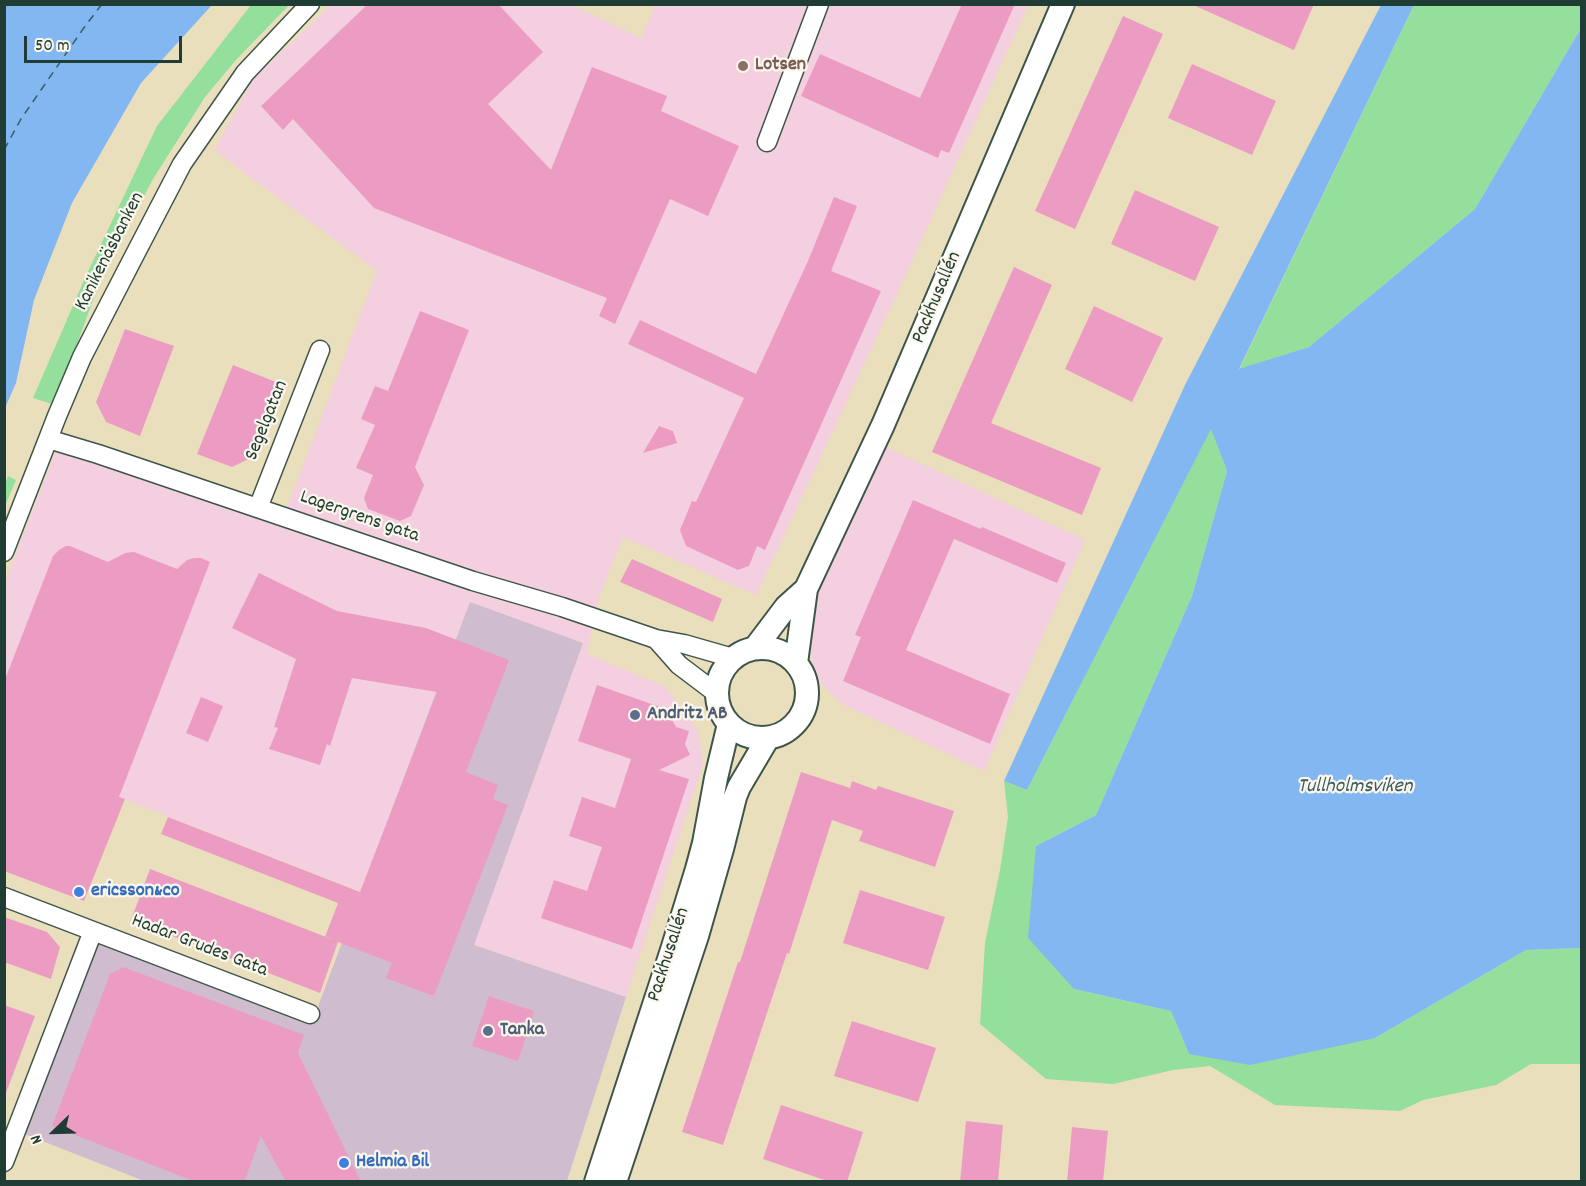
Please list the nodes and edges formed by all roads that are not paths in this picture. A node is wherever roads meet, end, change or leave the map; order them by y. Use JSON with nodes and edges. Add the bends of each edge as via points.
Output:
{"nodes":[{"id":1,"x":310,"y":4,"type":"edge"},
{"id":2,"x":819,"y":4,"type":"edge"},
{"id":3,"x":1063,"y":4,"type":"edge"},
{"id":4,"x":767,"y":142,"type":"dead end"},
{"id":5,"x":320,"y":350,"type":"dead end"},
{"id":6,"x":48,"y":439,"type":"junction"},
{"id":7,"x":258,"y":508,"type":"junction"},
{"id":8,"x":4,"y":552,"type":"edge"},
{"id":9,"x":806,"y":589,"type":"junction"},
{"id":10,"x":656,"y":639,"type":"junction"},
{"id":11,"x":755,"y":648,"type":"junction"},
{"id":12,"x":733,"y":658,"type":"junction"},
{"id":13,"x":796,"y":663,"type":"junction"},
{"id":14,"x":716,"y":693,"type":"junction"},
{"id":15,"x":729,"y":724,"type":"junction"},
{"id":16,"x":768,"y":738,"type":"junction"},
{"id":17,"x":4,"y":897,"type":"edge"},
{"id":18,"x":93,"y":931,"type":"junction"},
{"id":19,"x":310,"y":1014,"type":"dead end"},
{"id":20,"x":4,"y":1162,"type":"edge"},
{"id":21,"x":596,"y":1182,"type":"edge"},
{"id":22,"x":615,"y":1182,"type":"edge"}],
"edges":[{"from":1,"to":6,"type":"street","name":"Kanikenäsbanken","via":[[245,73],[182,164],[82,357]]},
{"from":2,"to":4,"type":"street"},
{"from":3,"to":9,"type":"street","name":"Packhusallén","via":[[887,415]]},
{"from":5,"to":7,"type":"street","name":"Segelgatan"},
{"from":6,"to":7,"type":"street","name":"Lagergrens gata"},
{"from":6,"to":8,"type":"street","name":"Kanikenäsbanken"},
{"from":7,"to":10,"type":"street","name":"Lagergrens gata"},
{"from":9,"to":11,"type":"street","name":"Packhusallén","via":[[786,607]]},
{"from":9,"to":13,"type":"street","name":"Packhusallén"},
{"from":10,"to":12,"type":"street","name":"Lagergrens gata"},
{"from":10,"to":14,"type":"street","via":[[679,665]]},
{"from":11,"to":12,"type":"street"},
{"from":11,"to":13,"type":"street","via":[[777,650]]},
{"from":12,"to":14,"type":"street","via":[[718,680]]},
{"from":13,"to":16,"type":"street","via":[[807,683],[806,707],[791,728]]},
{"from":14,"to":15,"type":"street"},
{"from":15,"to":16,"type":"street","via":[[753,738]]},
{"from":15,"to":21,"type":"street","name":"Packhusallén","via":[[697,869]]},
{"from":16,"to":22,"type":"street","name":"Packhusallén","via":[[735,797],[697,936]]},
{"from":17,"to":18,"type":"street","name":"Hadar Grudes Gata"},
{"from":18,"to":19,"type":"street","name":"Hadar Grudes Gata"},
{"from":18,"to":20,"type":"street"}]}
